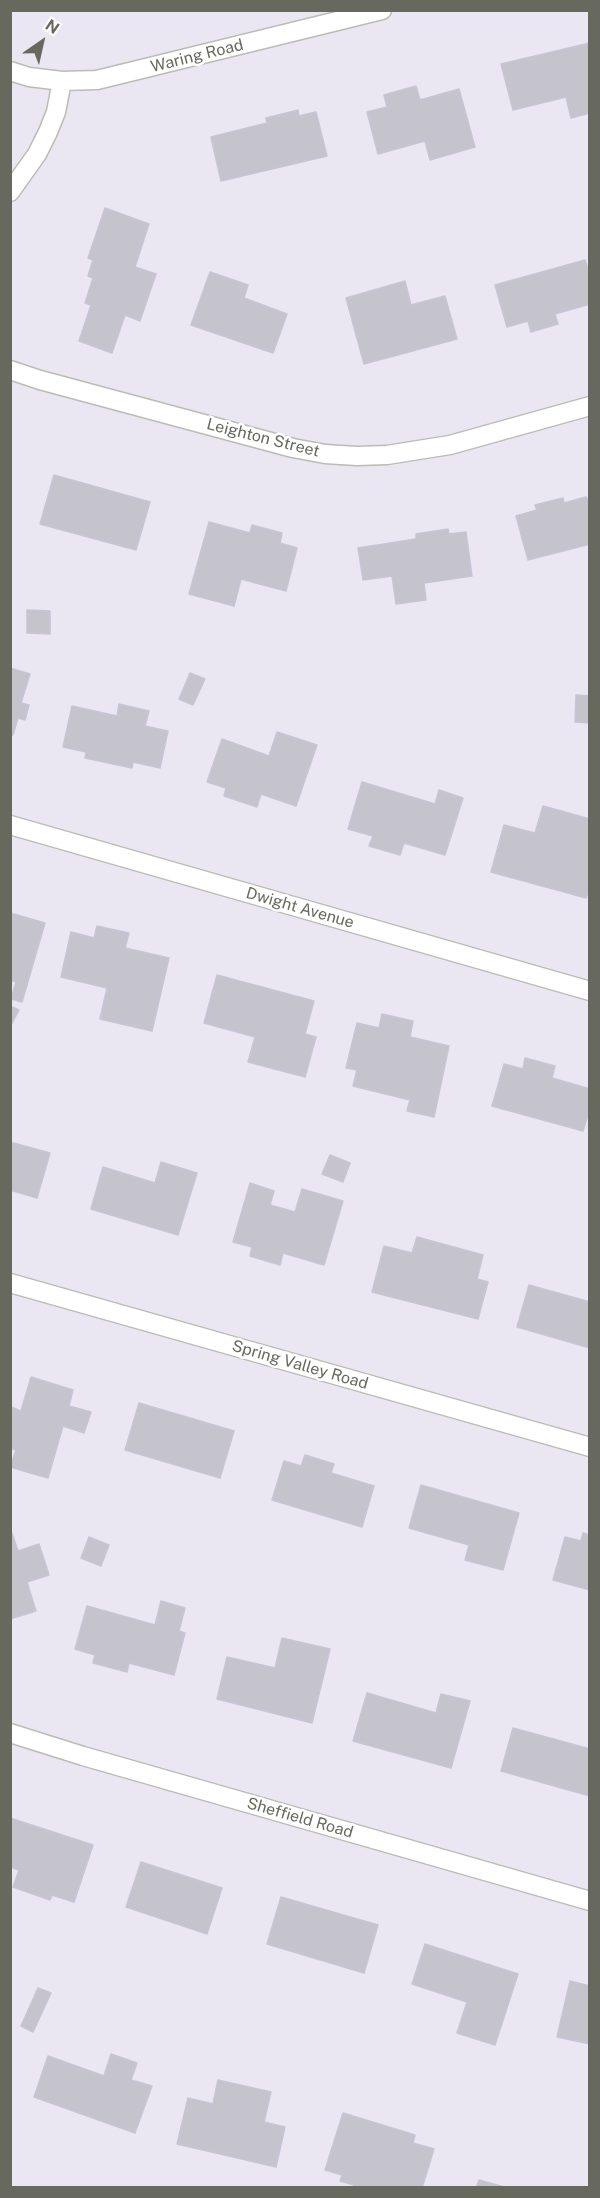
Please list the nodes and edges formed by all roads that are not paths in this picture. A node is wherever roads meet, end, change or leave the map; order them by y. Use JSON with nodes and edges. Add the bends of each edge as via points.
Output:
{"nodes":[{"id":1,"x":382,"y":10,"type":"edge"},
{"id":2,"x":10,"y":71,"type":"edge"},
{"id":3,"x":62,"y":81,"type":"junction"},
{"id":4,"x":10,"y":192,"type":"edge"},
{"id":5,"x":10,"y":370,"type":"edge"},
{"id":6,"x":590,"y":406,"type":"edge"},
{"id":7,"x":10,"y":825,"type":"edge"},
{"id":8,"x":590,"y":991,"type":"edge"},
{"id":9,"x":10,"y":1283,"type":"edge"},
{"id":10,"x":590,"y":1447,"type":"edge"},
{"id":11,"x":10,"y":1733,"type":"edge"},
{"id":12,"x":590,"y":1900,"type":"edge"}],
"edges":[{"from":1,"to":3,"type":"street","name":"Waring Road","via":[[97,80]]},
{"from":2,"to":3,"type":"street","name":"Waring Road"},
{"from":3,"to":4,"type":"street","via":[[48,132]]},
{"from":5,"to":6,"type":"street","name":"Leighton Street","via":[[293,448],[357,456],[450,445]]},
{"from":7,"to":8,"type":"street","name":"Dwight Avenue"},
{"from":9,"to":10,"type":"street","name":"Spring Valley Road"},
{"from":11,"to":12,"type":"street","name":"Sheffield Road"}]}
